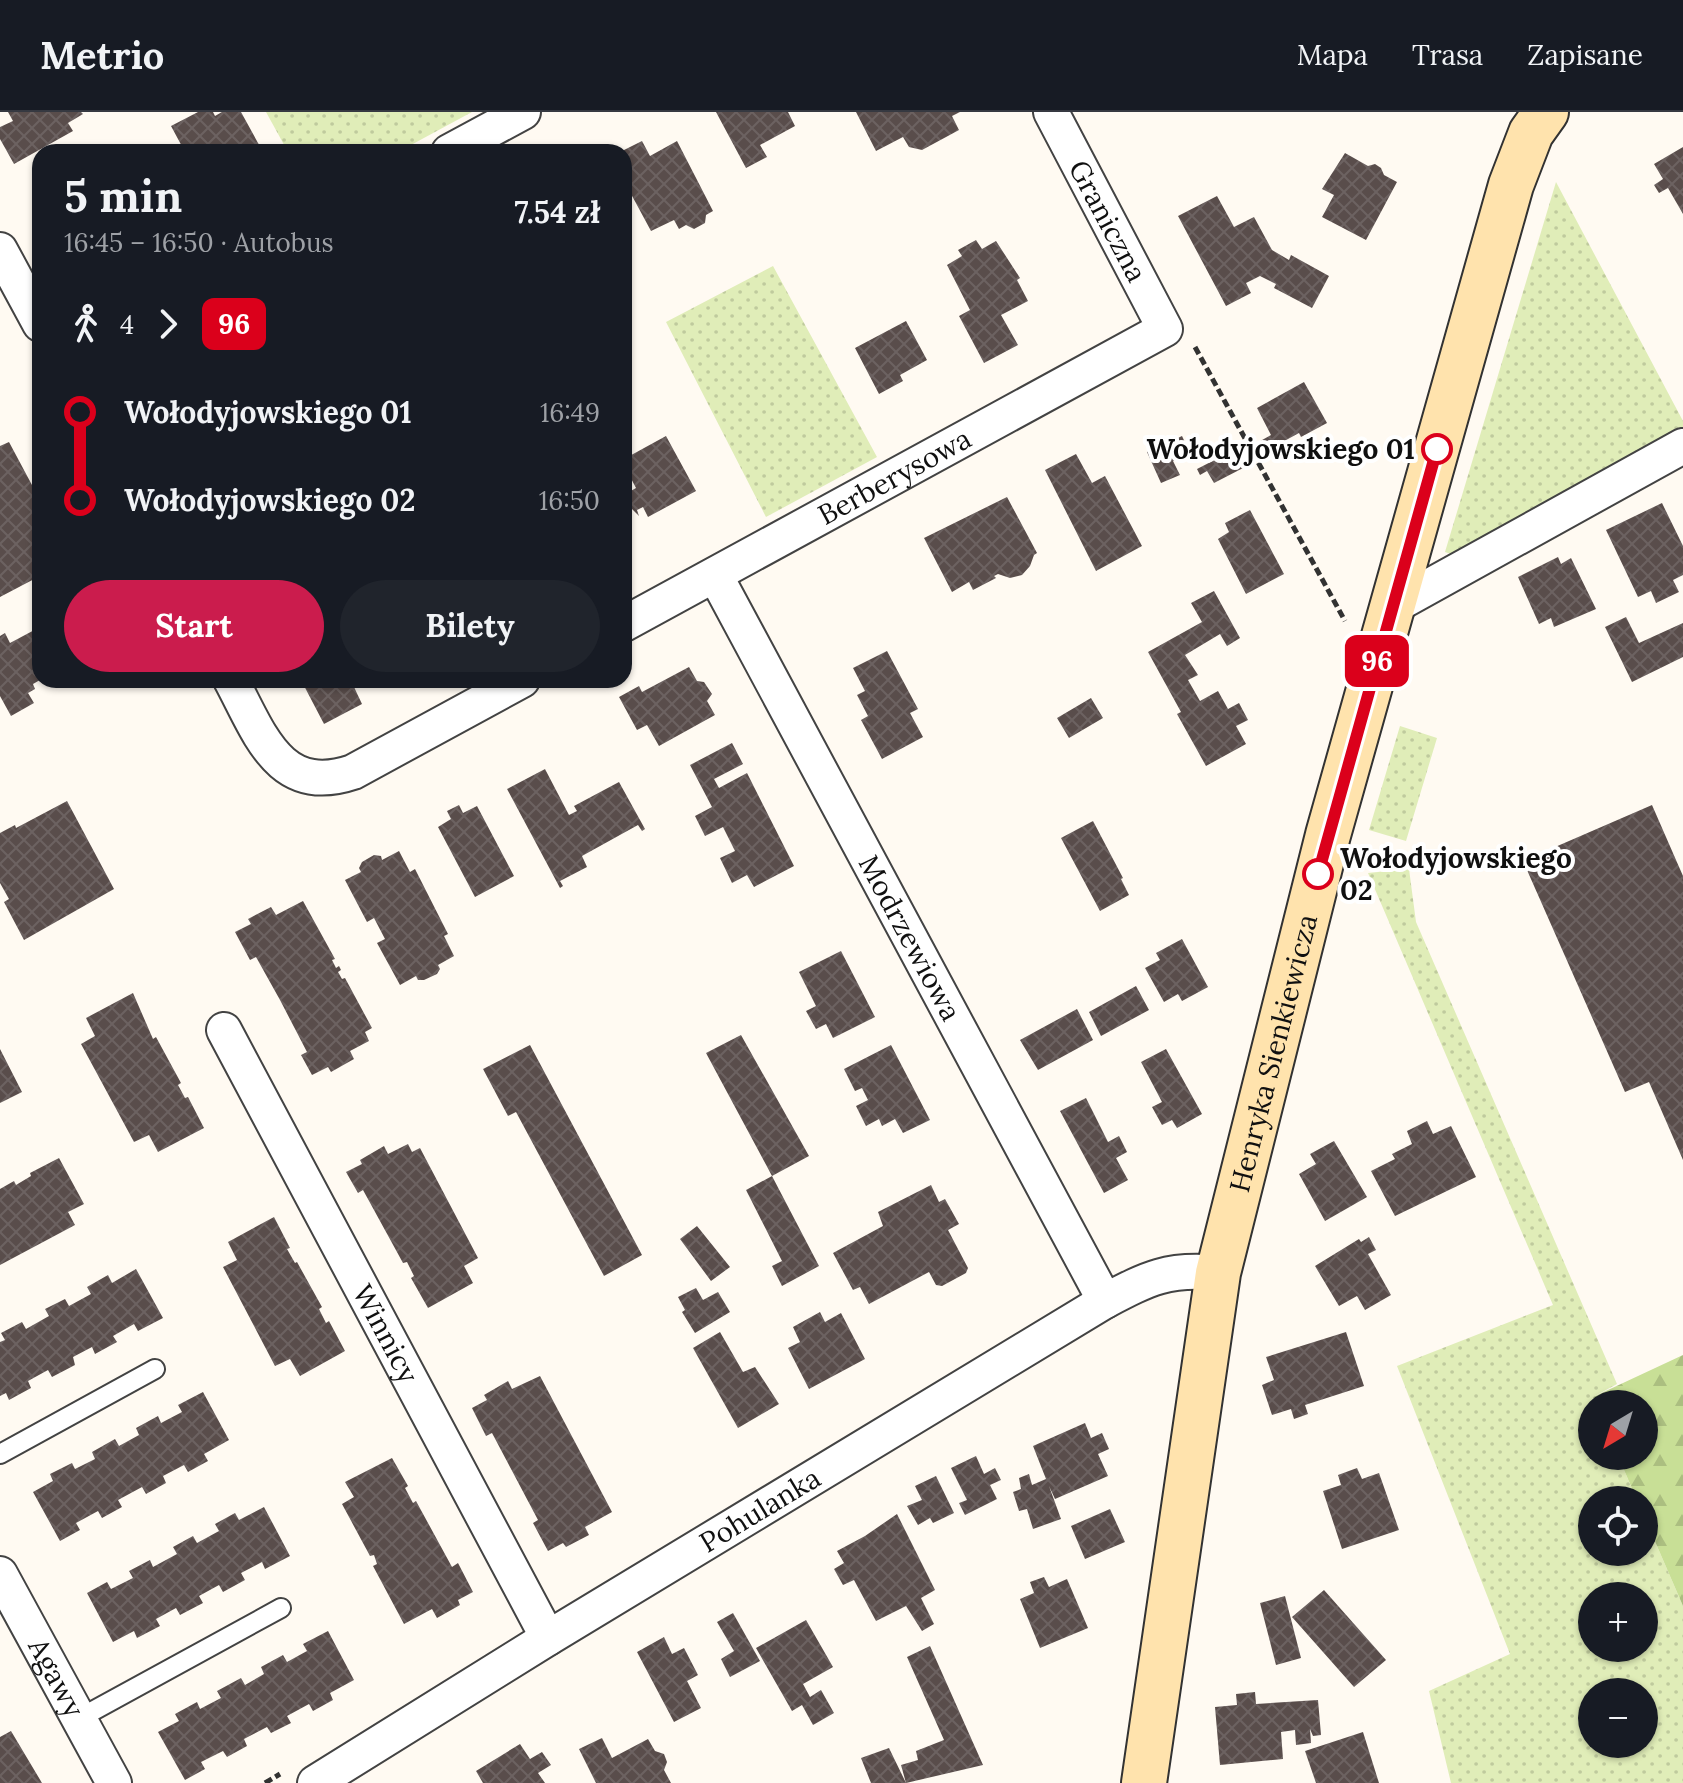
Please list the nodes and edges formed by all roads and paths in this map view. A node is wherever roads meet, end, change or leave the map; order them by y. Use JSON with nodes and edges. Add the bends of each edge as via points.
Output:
{"nodes":[{"id":1,"x":523,"y":112,"type":"edge"},
{"id":2,"x":1051,"y":112,"type":"edge"},
{"id":3,"x":1546,"y":112,"type":"edge"},
{"id":4,"x":464,"y":144,"type":"edge"},
{"id":5,"x":0,"y":250,"type":"edge"},
{"id":6,"x":32,"y":309,"type":"edge"},
{"id":7,"x":1165,"y":329,"type":"junction"},
{"id":8,"x":1683,"y":446,"type":"edge"},
{"id":9,"x":715,"y":575,"type":"junction"},
{"id":10,"x":1392,"y":607,"type":"junction"},
{"id":11,"x":632,"y":620,"type":"edge"},
{"id":12,"x":1352,"y":626,"type":"dead end"},
{"id":13,"x":235,"y":688,"type":"edge"},
{"id":14,"x":507,"y":688,"type":"edge"},
{"id":15,"x":224,"y":1030,"type":"dead end"},
{"id":16,"x":1218,"y":1273,"type":"junction"},
{"id":17,"x":1105,"y":1301,"type":"junction"},
{"id":18,"x":155,"y":1369,"type":"dead end"},
{"id":19,"x":0,"y":1454,"type":"edge"},
{"id":20,"x":0,"y":1574,"type":"edge"},
{"id":21,"x":281,"y":1608,"type":"dead end"},
{"id":22,"x":548,"y":1638,"type":"junction"},
{"id":23,"x":80,"y":1718,"type":"junction"},
{"id":24,"x":114,"y":1783,"type":"edge"},
{"id":25,"x":315,"y":1783,"type":"edge"},
{"id":26,"x":1144,"y":1783,"type":"edge"}],
"edges":[{"from":1,"to":4,"type":"street"},
{"from":2,"to":7,"type":"street","name":"Graniczna"},
{"from":3,"to":10,"type":"street","name":"Henryka Sienkiewicza","via":[[1531,133],[1511,185]]},
{"from":5,"to":6,"type":"street"},
{"from":7,"to":9,"type":"street","name":"Berberysowa"},
{"from":7,"to":12,"type":"path","via":[[1196,347],[1342,619]]},
{"from":8,"to":10,"type":"street"},
{"from":9,"to":11,"type":"street","name":"Berberysowa"},
{"from":9,"to":17,"type":"street","name":"Modrzewiowa"},
{"from":10,"to":16,"type":"street","name":"Henryka Sienkiewicza","via":[[1324,850]]},
{"from":13,"to":14,"type":"street","via":[[268,748],[304,776],[331,779]]},
{"from":15,"to":22,"type":"street","name":"Winnicy"},
{"from":16,"to":17,"type":"street","name":"Pohulanka","via":[[1169,1272]]},
{"from":16,"to":26,"type":"street","name":"Henryka Sienkiewicza"},
{"from":17,"to":22,"type":"street","name":"Pohulanka"},
{"from":18,"to":19,"type":"lane"},
{"from":20,"to":23,"type":"street","name":"Agawy"},
{"from":21,"to":23,"type":"lane"},
{"from":22,"to":25,"type":"street","name":"Pohulanka"},
{"from":23,"to":24,"type":"street","name":"Agawy"}]}
